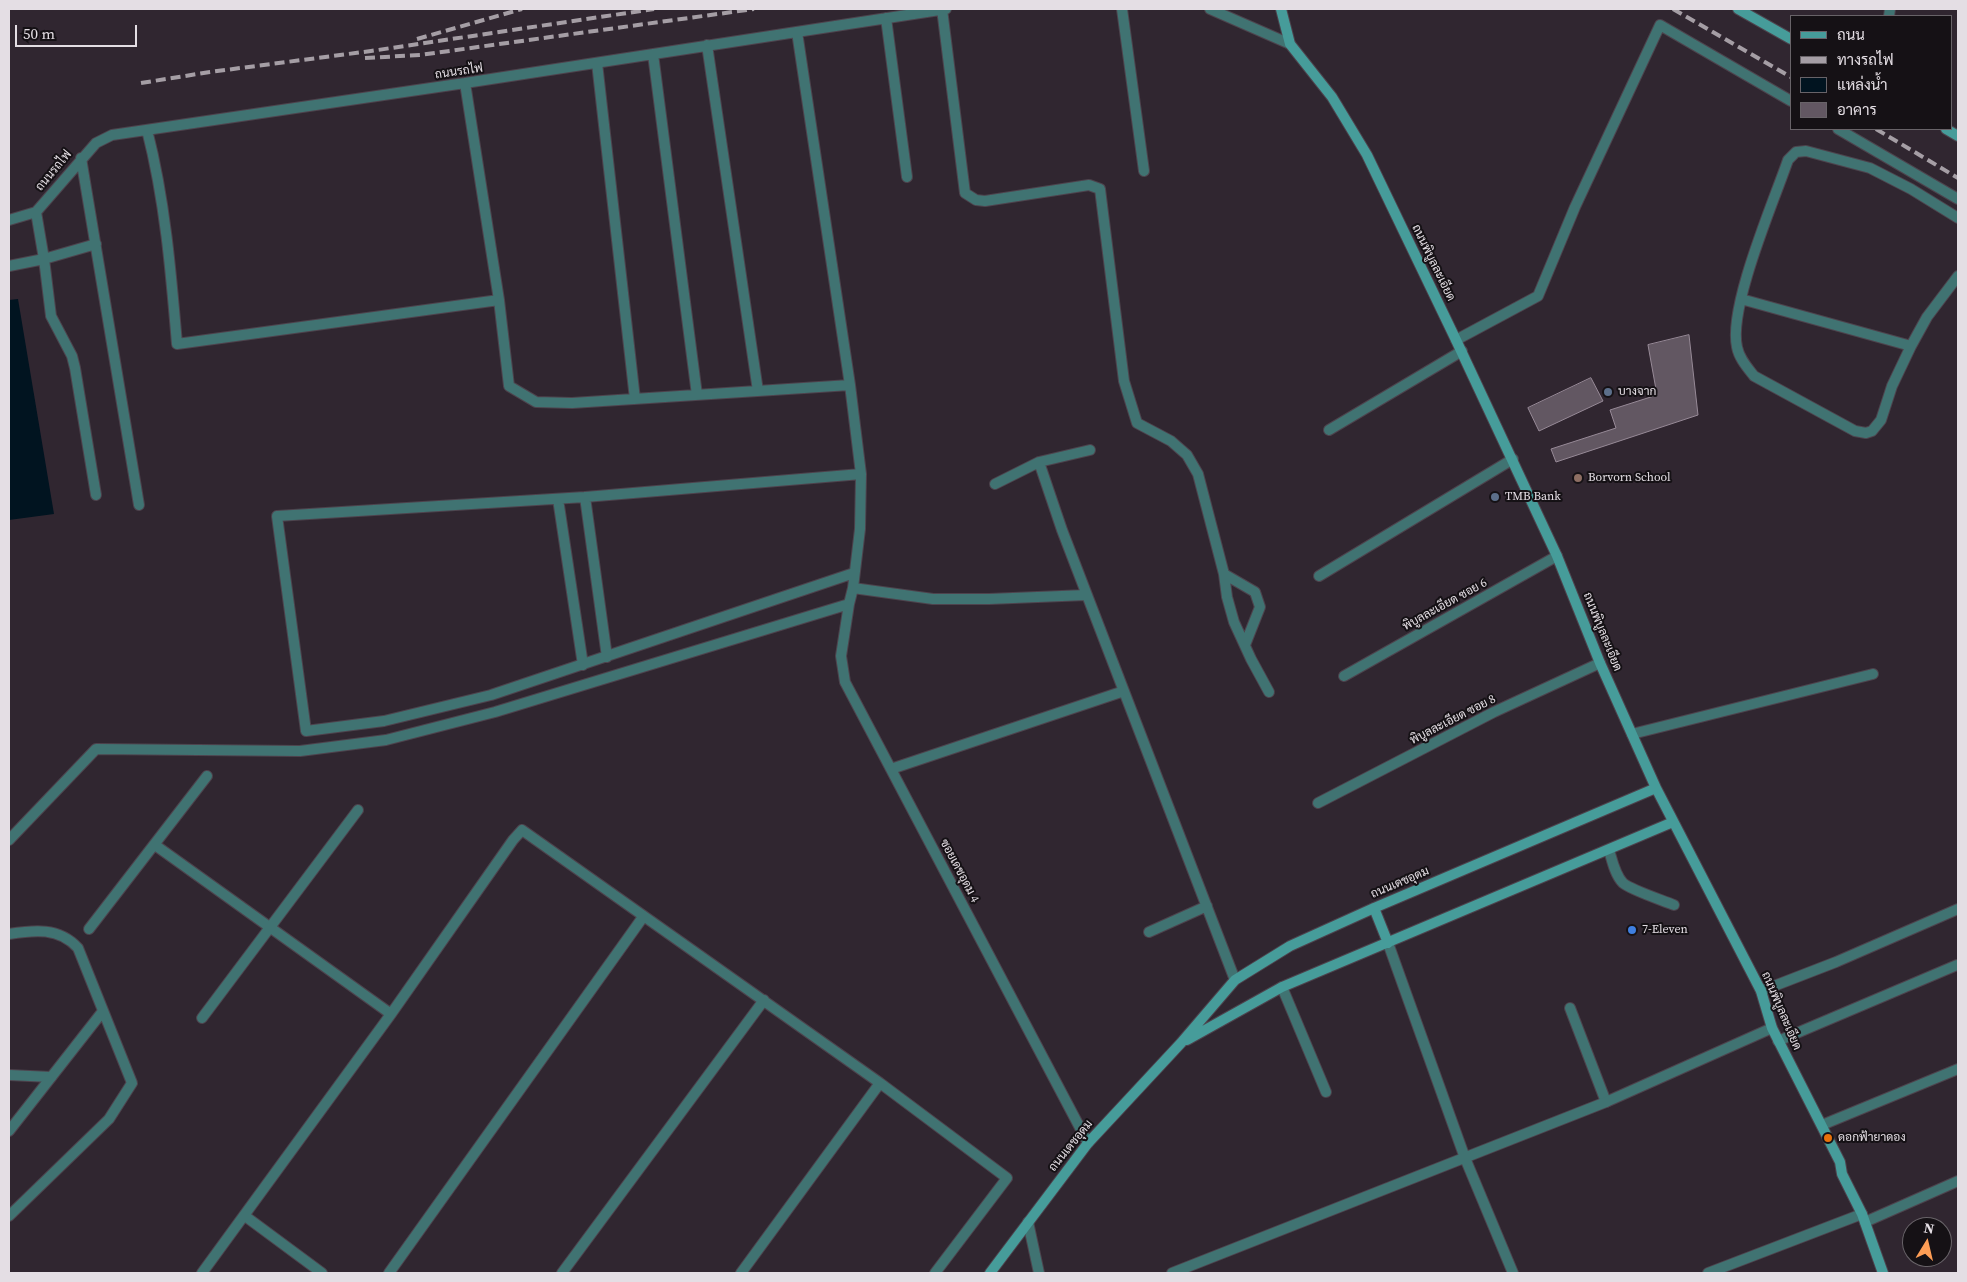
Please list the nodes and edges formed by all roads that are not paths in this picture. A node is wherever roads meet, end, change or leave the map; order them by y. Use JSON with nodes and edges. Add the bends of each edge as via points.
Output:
{"nodes":[{"id":1,"x":944,"y":9,"type":"edge"},
{"id":2,"x":1122,"y":9,"type":"edge"},
{"id":3,"x":1210,"y":9,"type":"edge"},
{"id":4,"x":1281,"y":9,"type":"edge"},
{"id":5,"x":1738,"y":9,"type":"edge"},
{"id":6,"x":1748,"y":12,"type":"edge"},
{"id":7,"x":886,"y":18,"type":"junction"},
{"id":8,"x":797,"y":32,"type":"junction"},
{"id":9,"x":1790,"y":38,"type":"edge"},
{"id":10,"x":1290,"y":44,"type":"junction"},
{"id":11,"x":708,"y":45,"type":"junction"},
{"id":12,"x":653,"y":54,"type":"junction"},
{"id":13,"x":597,"y":63,"type":"junction"},
{"id":14,"x":465,"y":83,"type":"junction"},
{"id":15,"x":1790,"y":100,"type":"edge"},
{"id":16,"x":147,"y":130,"type":"junction"},
{"id":17,"x":1840,"y":130,"type":"edge"},
{"id":18,"x":81,"y":158,"type":"junction"},
{"id":19,"x":1144,"y":171,"type":"dead end"},
{"id":20,"x":907,"y":177,"type":"dead end"},
{"id":21,"x":1958,"y":199,"type":"edge"},
{"id":22,"x":36,"y":212,"type":"junction"},
{"id":23,"x":1958,"y":218,"type":"edge"},
{"id":24,"x":9,"y":220,"type":"edge"},
{"id":25,"x":96,"y":244,"type":"junction"},
{"id":26,"x":44,"y":259,"type":"junction"},
{"id":27,"x":9,"y":266,"type":"edge"},
{"id":28,"x":1958,"y":276,"type":"edge"},
{"id":29,"x":499,"y":300,"type":"junction"},
{"id":30,"x":1741,"y":300,"type":"junction"},
{"id":31,"x":1456,"y":340,"type":"junction"},
{"id":32,"x":1911,"y":346,"type":"junction"},
{"id":33,"x":1462,"y":351,"type":"junction"},
{"id":34,"x":850,"y":385,"type":"junction"},
{"id":35,"x":758,"y":391,"type":"junction"},
{"id":36,"x":698,"y":395,"type":"junction"},
{"id":37,"x":635,"y":399,"type":"junction"},
{"id":38,"x":1329,"y":430,"type":"dead end"},
{"id":39,"x":1090,"y":450,"type":"dead end"},
{"id":40,"x":1513,"y":459,"type":"junction"},
{"id":41,"x":1039,"y":462,"type":"junction"},
{"id":42,"x":860,"y":474,"type":"junction"},
{"id":43,"x":995,"y":484,"type":"dead end"},
{"id":44,"x":96,"y":495,"type":"dead end"},
{"id":45,"x":585,"y":497,"type":"junction"},
{"id":46,"x":558,"y":499,"type":"junction"},
{"id":47,"x":139,"y":505,"type":"dead end"},
{"id":48,"x":1557,"y":556,"type":"junction"},
{"id":49,"x":854,"y":573,"type":"junction"},
{"id":50,"x":1224,"y":574,"type":"junction"},
{"id":51,"x":1318,"y":576,"type":"dead end"},
{"id":52,"x":853,"y":588,"type":"junction"},
{"id":53,"x":1086,"y":594,"type":"junction"},
{"id":54,"x":849,"y":604,"type":"junction"},
{"id":55,"x":1245,"y":645,"type":"junction"},
{"id":56,"x":607,"y":657,"type":"junction"},
{"id":57,"x":1600,"y":663,"type":"junction"},
{"id":58,"x":583,"y":665,"type":"junction"},
{"id":59,"x":1873,"y":674,"type":"dead end"},
{"id":60,"x":1344,"y":676,"type":"dead end"},
{"id":61,"x":1124,"y":691,"type":"junction"},
{"id":62,"x":1269,"y":692,"type":"dead end"},
{"id":63,"x":1632,"y":734,"type":"junction"},
{"id":64,"x":891,"y":769,"type":"junction"},
{"id":65,"x":207,"y":776,"type":"dead end"},
{"id":66,"x":1656,"y":788,"type":"junction"},
{"id":67,"x":1318,"y":803,"type":"dead end"},
{"id":68,"x":358,"y":810,"type":"dead end"},
{"id":69,"x":1673,"y":822,"type":"junction"},
{"id":70,"x":9,"y":840,"type":"edge"},
{"id":71,"x":155,"y":845,"type":"junction"},
{"id":72,"x":1609,"y":850,"type":"junction"},
{"id":73,"x":1674,"y":905,"type":"dead end"},
{"id":74,"x":1207,"y":906,"type":"junction"},
{"id":75,"x":1374,"y":908,"type":"junction"},
{"id":76,"x":1958,"y":909,"type":"edge"},
{"id":77,"x":643,"y":917,"type":"junction"},
{"id":78,"x":269,"y":927,"type":"junction"},
{"id":79,"x":89,"y":929,"type":"dead end"},
{"id":80,"x":1149,"y":932,"type":"dead end"},
{"id":81,"x":9,"y":934,"type":"edge"},
{"id":82,"x":1388,"y":943,"type":"junction"},
{"id":83,"x":1957,"y":965,"type":"edge"},
{"id":84,"x":1235,"y":980,"type":"junction"},
{"id":85,"x":1282,"y":987,"type":"junction"},
{"id":86,"x":1761,"y":991,"type":"junction"},
{"id":87,"x":764,"y":1000,"type":"junction"},
{"id":88,"x":1570,"y":1008,"type":"dead end"},
{"id":89,"x":103,"y":1011,"type":"junction"},
{"id":90,"x":391,"y":1014,"type":"junction"},
{"id":91,"x":202,"y":1018,"type":"dead end"},
{"id":92,"x":1772,"y":1028,"type":"junction"},
{"id":93,"x":1778,"y":1041,"type":"junction"},
{"id":94,"x":1181,"y":1043,"type":"junction"},
{"id":95,"x":1958,"y":1069,"type":"edge"},
{"id":96,"x":9,"y":1075,"type":"edge"},
{"id":97,"x":51,"y":1077,"type":"junction"},
{"id":98,"x":880,"y":1082,"type":"junction"},
{"id":99,"x":1326,"y":1092,"type":"dead end"},
{"id":100,"x":1606,"y":1102,"type":"junction"},
{"id":101,"x":1822,"y":1126,"type":"junction"},
{"id":102,"x":9,"y":1131,"type":"edge"},
{"id":103,"x":1088,"y":1143,"type":"junction"},
{"id":104,"x":1465,"y":1158,"type":"junction"},
{"id":105,"x":1958,"y":1181,"type":"edge"},
{"id":106,"x":9,"y":1216,"type":"edge"},
{"id":107,"x":245,"y":1216,"type":"junction"},
{"id":108,"x":1864,"y":1218,"type":"junction"},
{"id":109,"x":1028,"y":1222,"type":"junction"},
{"id":110,"x":202,"y":1273,"type":"edge"},
{"id":111,"x":322,"y":1273,"type":"edge"},
{"id":112,"x":390,"y":1273,"type":"edge"},
{"id":113,"x":562,"y":1273,"type":"edge"},
{"id":114,"x":741,"y":1273,"type":"edge"},
{"id":115,"x":935,"y":1273,"type":"edge"},
{"id":116,"x":990,"y":1273,"type":"edge"},
{"id":117,"x":1039,"y":1273,"type":"edge"},
{"id":118,"x":1172,"y":1273,"type":"edge"},
{"id":119,"x":1513,"y":1273,"type":"edge"},
{"id":120,"x":1708,"y":1273,"type":"edge"},
{"id":121,"x":1883,"y":1273,"type":"edge"}],
"edges":[{"from":1,"to":7,"type":"street","name":"ถนนรถไฟ"},
{"from":1,"to":50,"type":"street","via":[[965,193],[985,201],[1089,186],[1100,189],[1124,381],[1137,423],[1171,441],[1187,455],[1198,474]]},
{"from":2,"to":19,"type":"street"},
{"from":3,"to":10,"type":"street"},
{"from":4,"to":10,"type":"main road","name":"ถนนพิบูลละเอียด"},
{"from":5,"to":6,"type":"main road"},
{"from":6,"to":9,"type":"main road"},
{"from":7,"to":8,"type":"street","name":"ถนนรถไฟ"},
{"from":7,"to":20,"type":"street"},
{"from":8,"to":11,"type":"street","name":"ถนนรถไฟ"},
{"from":8,"to":34,"type":"street","name":"ซอยเดชอุดม 4"},
{"from":10,"to":31,"type":"main road","name":"ถนนพิบูลละเอียด","via":[[1332,97],[1367,155]]},
{"from":11,"to":12,"type":"street","name":"ถนนรถไฟ"},
{"from":11,"to":35,"type":"street"},
{"from":12,"to":13,"type":"street","name":"ถนนรถไฟ"},
{"from":12,"to":36,"type":"street"},
{"from":13,"to":14,"type":"street","name":"ถนนรถไฟ"},
{"from":13,"to":37,"type":"street"},
{"from":14,"to":16,"type":"street","name":"ถนนรถไฟ"},
{"from":14,"to":29,"type":"street"},
{"from":15,"to":31,"type":"street","via":[[1660,25],[1538,296]]},
{"from":16,"to":18,"type":"street","name":"ถนนรถไฟ","via":[[112,135],[96,143]]},
{"from":16,"to":29,"type":"street","via":[[158,172],[177,344]]},
{"from":17,"to":21,"type":"street"},
{"from":18,"to":22,"type":"street","name":"ถนนรถไฟ"},
{"from":18,"to":25,"type":"street"},
{"from":22,"to":24,"type":"street"},
{"from":22,"to":26,"type":"street"},
{"from":23,"to":30,"type":"street","via":[[1870,168],[1796,152],[1788,160]]},
{"from":25,"to":26,"type":"street"},
{"from":25,"to":47,"type":"street"},
{"from":26,"to":27,"type":"street"},
{"from":26,"to":44,"type":"street","via":[[51,316],[75,368]]},
{"from":28,"to":32,"type":"street","via":[[1927,317]]},
{"from":29,"to":37,"type":"street","via":[[509,386],[536,402]]},
{"from":30,"to":32,"type":"street"},
{"from":30,"to":32,"type":"street","via":[[1735,329],[1737,347],[1754,376],[1855,431],[1872,431],[1881,420],[1892,386]]},
{"from":31,"to":33,"type":"main road","name":"ถนนพิบูลละเอียด"},
{"from":33,"to":38,"type":"street"},
{"from":33,"to":40,"type":"main road","name":"ถนนพิบูลละเอียด"},
{"from":34,"to":35,"type":"street"},
{"from":34,"to":42,"type":"street","name":"ซอยเดชอุดม 4"},
{"from":35,"to":36,"type":"street"},
{"from":36,"to":37,"type":"street"},
{"from":39,"to":41,"type":"street"},
{"from":40,"to":48,"type":"main road","name":"ถนนพิบูลละเอียด"},
{"from":40,"to":51,"type":"street"},
{"from":41,"to":43,"type":"street"},
{"from":41,"to":53,"type":"street"},
{"from":42,"to":45,"type":"street"},
{"from":42,"to":49,"type":"street","name":"ซอยเดชอุดม 4","via":[[860,529]]},
{"from":45,"to":46,"type":"street"},
{"from":45,"to":56,"type":"street"},
{"from":46,"to":58,"type":"street"},
{"from":46,"to":58,"type":"street","via":[[277,516],[306,731],[393,719],[491,695]]},
{"from":48,"to":57,"type":"main road","name":"ถนนพิบูลละเอียด"},
{"from":48,"to":60,"type":"street","name":"พิบูลละเอียด ซอย 6"},
{"from":49,"to":52,"type":"street","name":"ซอยเดชอุดม 4"},
{"from":49,"to":56,"type":"street"},
{"from":50,"to":55,"type":"street","via":[[1234,622]]},
{"from":50,"to":55,"type":"street","via":[[1256,592],[1260,608]]},
{"from":52,"to":53,"type":"street","via":[[933,599],[989,600]]},
{"from":52,"to":54,"type":"street","name":"ซอยเดชอุดม 4"},
{"from":53,"to":61,"type":"street"},
{"from":54,"to":64,"type":"street","name":"ซอยเดชอุดม 4","via":[[841,656],[845,682]]},
{"from":54,"to":70,"type":"street","via":[[495,712],[386,740],[300,751],[96,749]]},
{"from":55,"to":62,"type":"street"},
{"from":56,"to":58,"type":"street"},
{"from":57,"to":63,"type":"main road","name":"ถนนพิบูลละเอียด"},
{"from":57,"to":67,"type":"street","name":"พิบูลละเอียด ซอย 8","via":[[1494,712]]},
{"from":59,"to":63,"type":"street"},
{"from":61,"to":64,"type":"street"},
{"from":61,"to":74,"type":"street"},
{"from":63,"to":66,"type":"main road","name":"ถนนพิบูลละเอียด"},
{"from":64,"to":103,"type":"street","name":"ซอยเดชอุดม 4"},
{"from":65,"to":71,"type":"street"},
{"from":66,"to":69,"type":"main road","name":"ถนนพิบูลละเอียด"},
{"from":66,"to":75,"type":"main road","name":"ถนนเดชอุดม"},
{"from":68,"to":78,"type":"street"},
{"from":69,"to":72,"type":"main road","name":"ถนนเดชอุดม"},
{"from":69,"to":86,"type":"main road","name":"ถนนพิบูลละเอียด"},
{"from":71,"to":78,"type":"street"},
{"from":71,"to":79,"type":"street"},
{"from":72,"to":73,"type":"street","via":[[1622,882]]},
{"from":72,"to":82,"type":"main road","name":"ถนนเดชอุดม"},
{"from":74,"to":80,"type":"street"},
{"from":74,"to":84,"type":"street"},
{"from":75,"to":82,"type":"main road"},
{"from":75,"to":84,"type":"main road","name":"ถนนเดชอุดม","via":[[1290,946]]},
{"from":76,"to":86,"type":"street"},
{"from":77,"to":87,"type":"street"},
{"from":77,"to":90,"type":"street","via":[[522,830]]},
{"from":77,"to":112,"type":"street"},
{"from":78,"to":90,"type":"street"},
{"from":78,"to":91,"type":"street"},
{"from":81,"to":89,"type":"street","via":[[40,930],[59,934],[72,942],[78,948]]},
{"from":82,"to":85,"type":"main road","name":"ถนนเดชอุดม"},
{"from":82,"to":104,"type":"street"},
{"from":83,"to":93,"type":"street"},
{"from":84,"to":94,"type":"main road","name":"ถนนเดชอุดม"},
{"from":85,"to":94,"type":"main road","name":"ถนนเดชอุดม"},
{"from":85,"to":99,"type":"street"},
{"from":86,"to":92,"type":"main road","name":"ถนนพิบูลละเอียด"},
{"from":87,"to":98,"type":"street"},
{"from":87,"to":113,"type":"street"},
{"from":88,"to":100,"type":"street"},
{"from":89,"to":97,"type":"street"},
{"from":89,"to":106,"type":"street","via":[[132,1083],[109,1119]]},
{"from":90,"to":107,"type":"street"},
{"from":92,"to":93,"type":"main road","name":"ถนนพิบูลละเอียด"},
{"from":92,"to":100,"type":"street"},
{"from":93,"to":101,"type":"main road","name":"ถนนพิบูลละเอียด"},
{"from":94,"to":103,"type":"main road","name":"ถนนเดชอุดม"},
{"from":95,"to":101,"type":"street"},
{"from":96,"to":97,"type":"street"},
{"from":97,"to":102,"type":"street"},
{"from":98,"to":114,"type":"street"},
{"from":98,"to":115,"type":"street","via":[[1007,1178]]},
{"from":100,"to":104,"type":"street"},
{"from":101,"to":108,"type":"main road","name":"ถนนพิบูลละเอียด"},
{"from":103,"to":109,"type":"main road","name":"ถนนเดชอุดม"},
{"from":104,"to":118,"type":"street"},
{"from":104,"to":119,"type":"street"},
{"from":105,"to":108,"type":"street"},
{"from":107,"to":110,"type":"street"},
{"from":107,"to":111,"type":"street"},
{"from":108,"to":120,"type":"street"},
{"from":108,"to":121,"type":"main road","name":"ถนนพิบูลละเอียด"},
{"from":109,"to":116,"type":"main road","name":"ถนนเดชอุดม"},
{"from":109,"to":117,"type":"street"}]}
